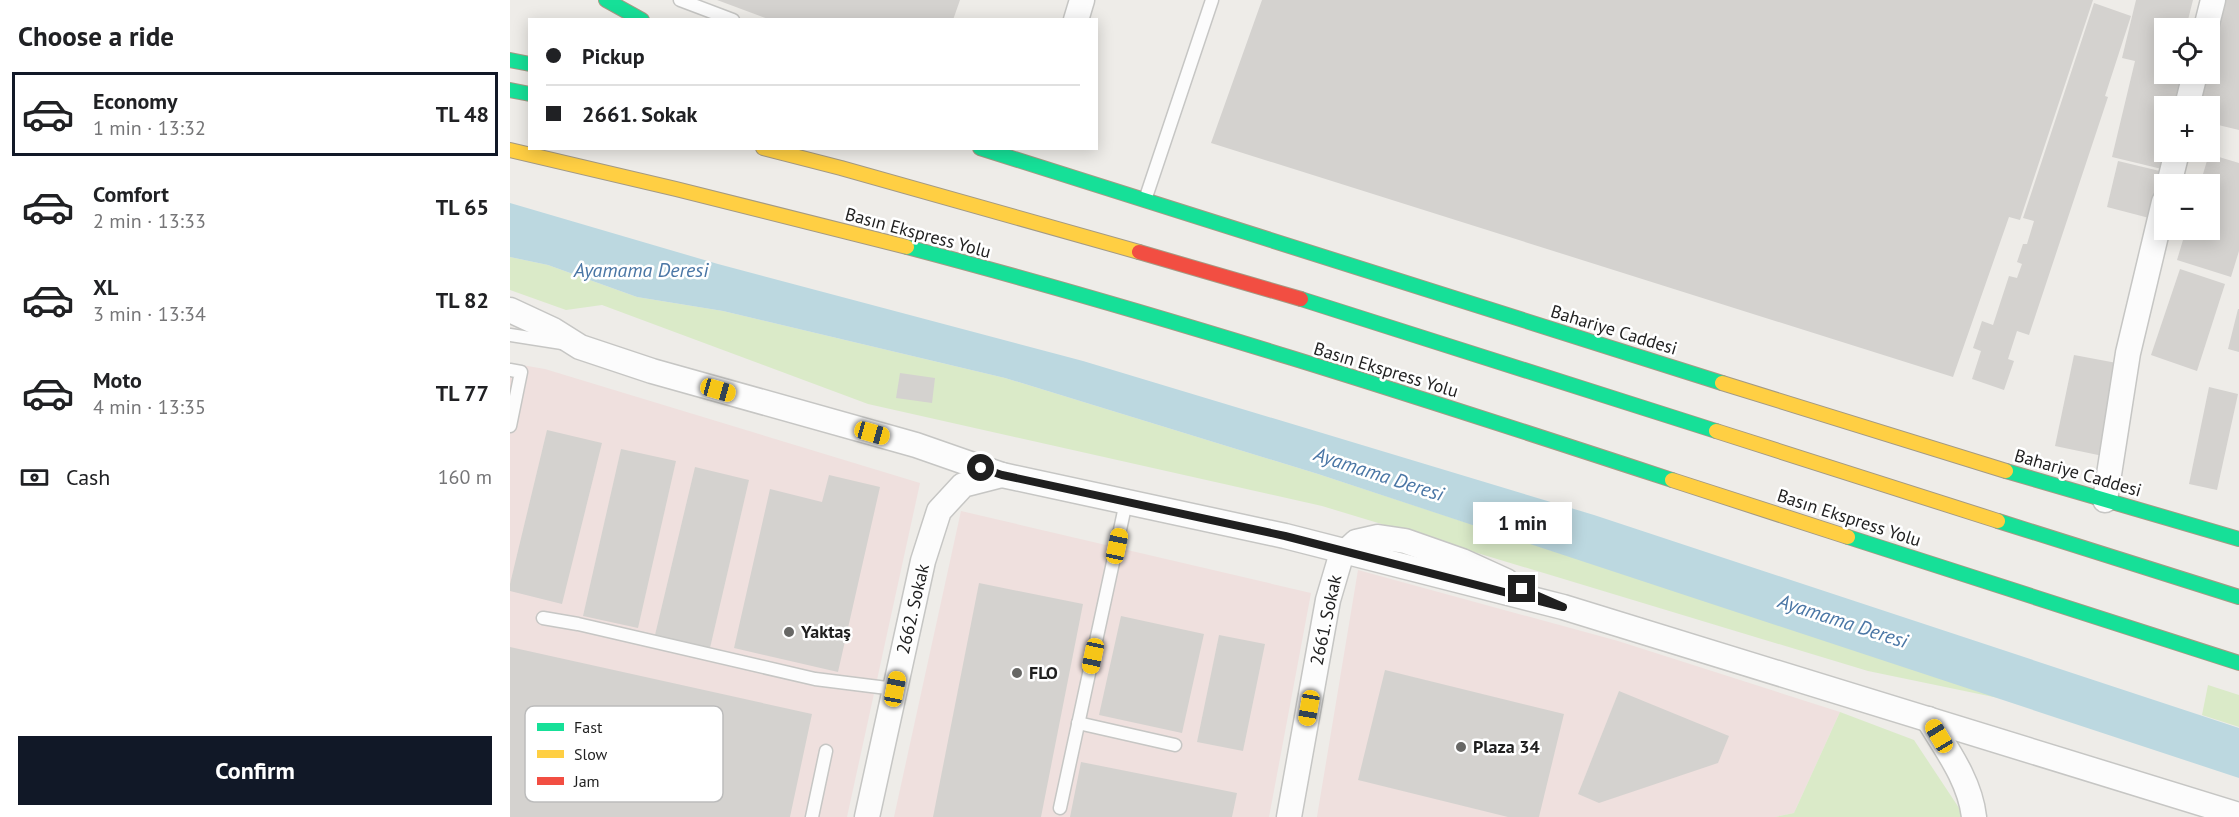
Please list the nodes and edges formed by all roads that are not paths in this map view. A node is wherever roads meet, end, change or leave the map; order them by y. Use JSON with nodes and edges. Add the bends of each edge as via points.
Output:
{"nodes":[{"id":1,"x":606,"y":0,"type":"edge"},
{"id":2,"x":680,"y":0,"type":"edge"},
{"id":3,"x":1082,"y":0,"type":"edge"},
{"id":4,"x":1212,"y":0,"type":"edge"},
{"id":5,"x":2213,"y":0,"type":"edge"},
{"id":6,"x":640,"y":15,"type":"edge"},
{"id":7,"x":729,"y":18,"type":"edge"},
{"id":8,"x":1077,"y":18,"type":"edge"},
{"id":9,"x":2208,"y":18,"type":"edge"},
{"id":10,"x":510,"y":60,"type":"edge"},
{"id":11,"x":528,"y":64,"type":"edge"},
{"id":12,"x":510,"y":90,"type":"edge"},
{"id":13,"x":528,"y":94,"type":"edge"},
{"id":14,"x":510,"y":150,"type":"edge"},
{"id":15,"x":771,"y":150,"type":"edge"},
{"id":16,"x":806,"y":150,"type":"edge"},
{"id":17,"x":993,"y":150,"type":"edge"},
{"id":18,"x":1031,"y":156,"type":"edge"},
{"id":19,"x":841,"y":168,"type":"junction"},
{"id":20,"x":1144,"y":201,"type":"junction"},
{"id":21,"x":2155,"y":240,"type":"edge"},
{"id":22,"x":510,"y":310,"type":"edge"},
{"id":23,"x":510,"y":335,"type":"edge"},
{"id":24,"x":580,"y":346,"type":"junction"},
{"id":25,"x":510,"y":370,"type":"edge"},
{"id":26,"x":510,"y":426,"type":"edge"},
{"id":27,"x":1002,"y":475,"type":"junction"},
{"id":28,"x":2105,"y":500,"type":"junction"},
{"id":29,"x":1126,"y":502,"type":"junction"},
{"id":30,"x":2239,"y":539,"type":"edge"},
{"id":31,"x":1346,"y":552,"type":"junction"},
{"id":32,"x":2239,"y":597,"type":"edge"},
{"id":33,"x":543,"y":618,"type":"dead end"},
{"id":34,"x":2239,"y":663,"type":"edge"},
{"id":35,"x":895,"y":689,"type":"junction"},
{"id":36,"x":1928,"y":719,"type":"junction"},
{"id":37,"x":1078,"y":723,"type":"junction"},
{"id":38,"x":1175,"y":745,"type":"dead end"},
{"id":39,"x":826,"y":751,"type":"dead end"},
{"id":40,"x":1060,"y":808,"type":"dead end"},
{"id":41,"x":2239,"y":815,"type":"edge"},
{"id":42,"x":812,"y":817,"type":"edge"},
{"id":43,"x":867,"y":817,"type":"edge"},
{"id":44,"x":1290,"y":817,"type":"edge"},
{"id":45,"x":1974,"y":817,"type":"edge"}],
"edges":[{"from":1,"to":6,"type":"main road"},
{"from":2,"to":7,"type":"lane"},
{"from":3,"to":8,"type":"street"},
{"from":4,"to":20,"type":"lane"},
{"from":5,"to":9,"type":"street"},
{"from":10,"to":11,"type":"main road"},
{"from":12,"to":13,"type":"main road"},
{"from":14,"to":34,"type":"main road","name":"Basın Ekspress Yolu","via":[[672,187],[1167,320]]},
{"from":15,"to":19,"type":"main road"},
{"from":16,"to":19,"type":"main road"},
{"from":17,"to":18,"type":"main road","name":"Bahariye Caddesi"},
{"from":18,"to":20,"type":"main road","name":"Bahariye Caddesi"},
{"from":19,"to":32,"type":"main road","via":[[1268,289]]},
{"from":20,"to":28,"type":"main road","name":"Bahariye Caddesi","via":[[1914,444]]},
{"from":21,"to":28,"type":"street","via":[[2128,353]]},
{"from":22,"to":24,"type":"street"},
{"from":23,"to":24,"type":"lane"},
{"from":24,"to":27,"type":"street","via":[[652,371],[916,445]]},
{"from":25,"to":26,"type":"lane","via":[[521,372]]},
{"from":27,"to":29,"type":"street"},
{"from":27,"to":35,"type":"street","name":"2662. Sokak","via":[[963,485],[939,511],[923,561]]},
{"from":28,"to":30,"type":"main road","name":"Bahariye Caddesi"},
{"from":29,"to":31,"type":"street"},
{"from":29,"to":37,"type":"lane"},
{"from":31,"to":36,"type":"street","via":[[1563,607]]},
{"from":31,"to":44,"type":"street","name":"2661. Sokak","via":[[1341,556],[1328,600]]},
{"from":33,"to":35,"type":"lane","via":[[815,679]]},
{"from":35,"to":43,"type":"street","name":"2662. Sokak"},
{"from":36,"to":41,"type":"street"},
{"from":36,"to":45,"type":"street","via":[[1960,772]]},
{"from":37,"to":38,"type":"lane"},
{"from":37,"to":40,"type":"lane"},
{"from":39,"to":42,"type":"lane"}]}
